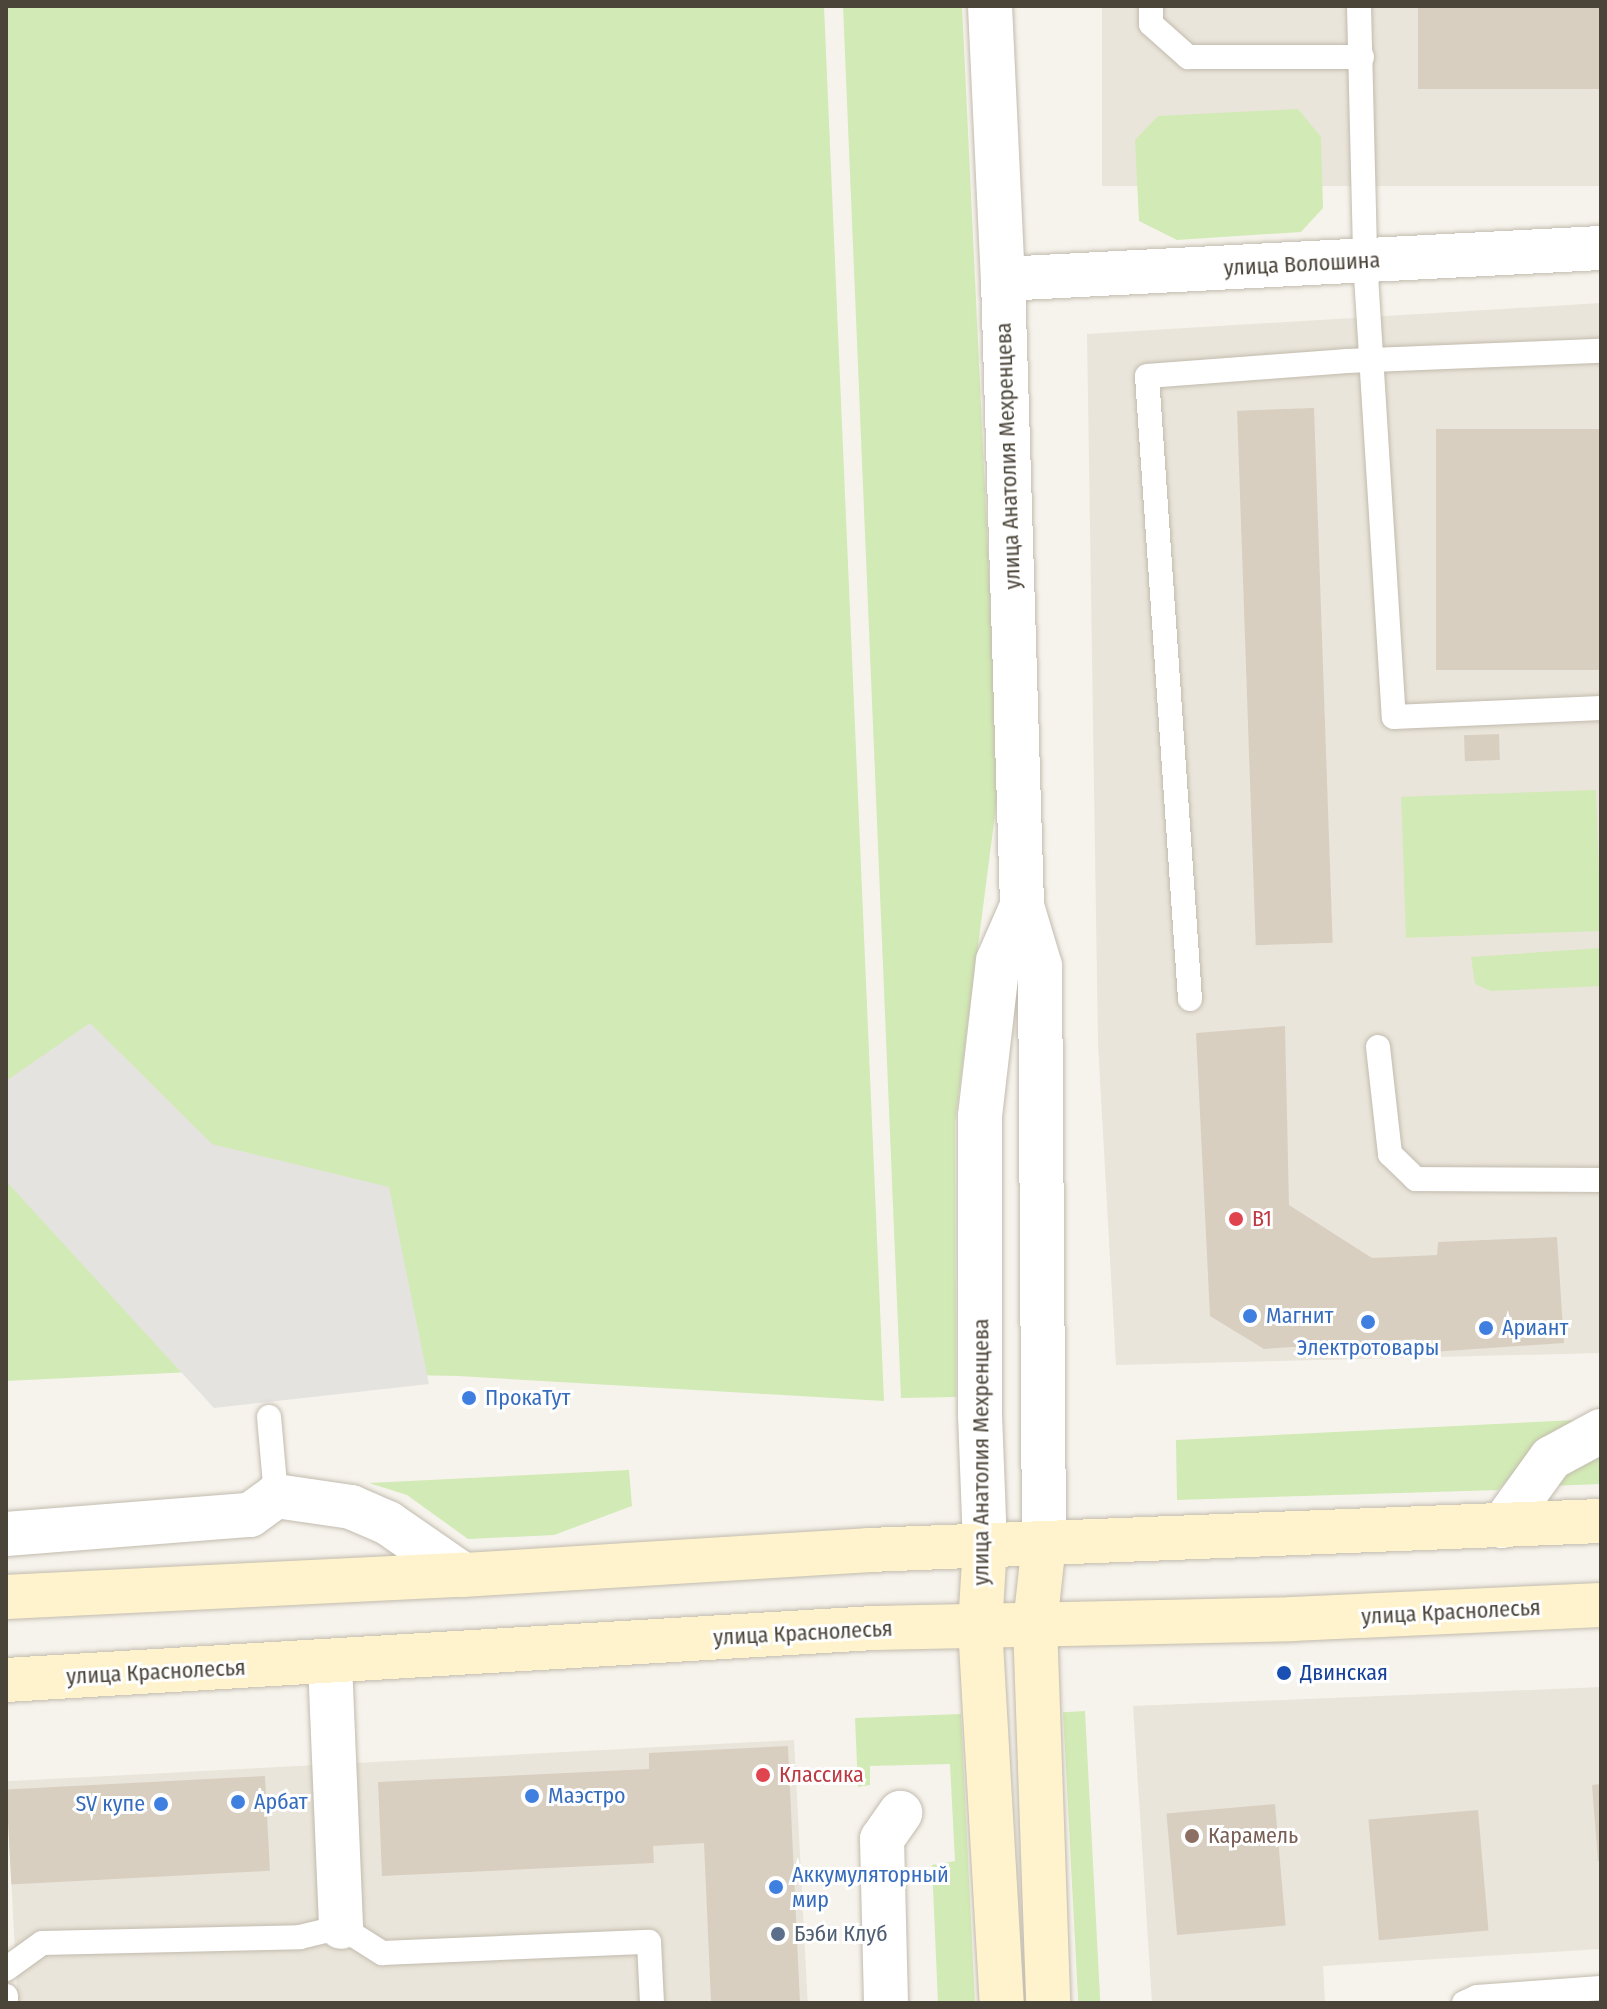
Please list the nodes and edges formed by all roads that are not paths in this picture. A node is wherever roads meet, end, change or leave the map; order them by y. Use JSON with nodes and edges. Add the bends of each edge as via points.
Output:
{"nodes":[{"id":1,"x":990,"y":6,"type":"edge"},
{"id":2,"x":1151,"y":6,"type":"edge"},
{"id":3,"x":1359,"y":6,"type":"edge"},
{"id":4,"x":1362,"y":57,"type":"junction"},
{"id":5,"x":1601,"y":248,"type":"edge"},
{"id":6,"x":1365,"y":260,"type":"junction"},
{"id":7,"x":1003,"y":279,"type":"junction"},
{"id":8,"x":1601,"y":351,"type":"edge"},
{"id":9,"x":1371,"y":362,"type":"junction"},
{"id":10,"x":1601,"y":708,"type":"edge"},
{"id":11,"x":1022,"y":906,"type":"junction"},
{"id":12,"x":1190,"y":999,"type":"dead end"},
{"id":13,"x":1378,"y":1047,"type":"dead end"},
{"id":14,"x":1601,"y":1180,"type":"edge"},
{"id":15,"x":269,"y":1417,"type":"dead end"},
{"id":16,"x":1601,"y":1431,"type":"edge"},
{"id":17,"x":276,"y":1496,"type":"junction"},
{"id":18,"x":1601,"y":1521,"type":"edge"},
{"id":19,"x":1502,"y":1526,"type":"junction"},
{"id":20,"x":6,"y":1534,"type":"edge"},
{"id":21,"x":1044,"y":1543,"type":"junction"},
{"id":22,"x":985,"y":1545,"type":"junction"},
{"id":23,"x":463,"y":1575,"type":"junction"},
{"id":24,"x":6,"y":1597,"type":"edge"},
{"id":25,"x":1601,"y":1605,"type":"edge"},
{"id":26,"x":1035,"y":1624,"type":"junction"},
{"id":27,"x":980,"y":1626,"type":"junction"},
{"id":28,"x":330,"y":1663,"type":"junction"},
{"id":29,"x":6,"y":1680,"type":"edge"},
{"id":30,"x":900,"y":1813,"type":"dead end"},
{"id":31,"x":341,"y":1927,"type":"junction"},
{"id":32,"x":6,"y":1969,"type":"edge"},
{"id":33,"x":1601,"y":1988,"type":"edge"},
{"id":34,"x":6,"y":1996,"type":"edge"},
{"id":35,"x":6,"y":2003,"type":"edge"},
{"id":36,"x":652,"y":2003,"type":"edge"},
{"id":37,"x":886,"y":2003,"type":"edge"},
{"id":38,"x":1002,"y":2003,"type":"edge"},
{"id":39,"x":1048,"y":2003,"type":"edge"},
{"id":40,"x":1464,"y":2003,"type":"edge"}],
"edges":[{"from":1,"to":7,"type":"street","name":"улица Анатолия Мехренцева"},
{"from":2,"to":4,"type":"lane","via":[[1151,24],[1188,57]]},
{"from":3,"to":4,"type":"lane"},
{"from":4,"to":6,"type":"lane"},
{"from":5,"to":6,"type":"street","name":"улица Волошина"},
{"from":6,"to":7,"type":"street","name":"улица Волошина"},
{"from":6,"to":9,"type":"lane"},
{"from":7,"to":11,"type":"street","name":"улица Анатолия Мехренцева"},
{"from":8,"to":9,"type":"lane"},
{"from":9,"to":10,"type":"lane","via":[[1394,717]]},
{"from":9,"to":12,"type":"lane","via":[[1147,376]]},
{"from":11,"to":21,"type":"street","name":"улица Анатолия Мехренцева","via":[[1040,966]]},
{"from":11,"to":22,"type":"street","name":"улица Анатолия Мехренцева","via":[[998,961],[980,1116]]},
{"from":13,"to":14,"type":"lane","via":[[1390,1154],[1416,1179]]},
{"from":15,"to":17,"type":"lane"},
{"from":16,"to":19,"type":"street","via":[[1551,1458]]},
{"from":17,"to":20,"type":"street","via":[[250,1515]]},
{"from":17,"to":23,"type":"street","via":[[351,1507],[388,1523]]},
{"from":18,"to":19,"type":"street"},
{"from":19,"to":21,"type":"street"},
{"from":21,"to":22,"type":"street"},
{"from":21,"to":26,"type":"street","name":"улица Анатолия Мехренцева"},
{"from":22,"to":23,"type":"street"},
{"from":22,"to":27,"type":"street","name":"улица Анатолия Мехренцева"},
{"from":23,"to":24,"type":"street"},
{"from":25,"to":26,"type":"street","name":"улица Краснолесья","via":[[1276,1620]]},
{"from":26,"to":27,"type":"street","name":"улица Краснолесья"},
{"from":26,"to":39,"type":"street","name":"улица Анатолия Мехренцева"},
{"from":27,"to":28,"type":"street","name":"улица Краснолесья","via":[[874,1628]]},
{"from":27,"to":38,"type":"street","name":"улица Анатолия Мехренцева"},
{"from":28,"to":29,"type":"street","name":"улица Краснолесья"},
{"from":28,"to":31,"type":"street"},
{"from":30,"to":37,"type":"street","via":[[882,1839]]},
{"from":31,"to":32,"type":"lane","via":[[300,1937],[42,1943]]},
{"from":31,"to":36,"type":"lane","via":[[382,1953],[649,1942]]},
{"from":33,"to":40,"type":"lane","via":[[1477,1997]]},
{"from":34,"to":35,"type":"lane"}]}
